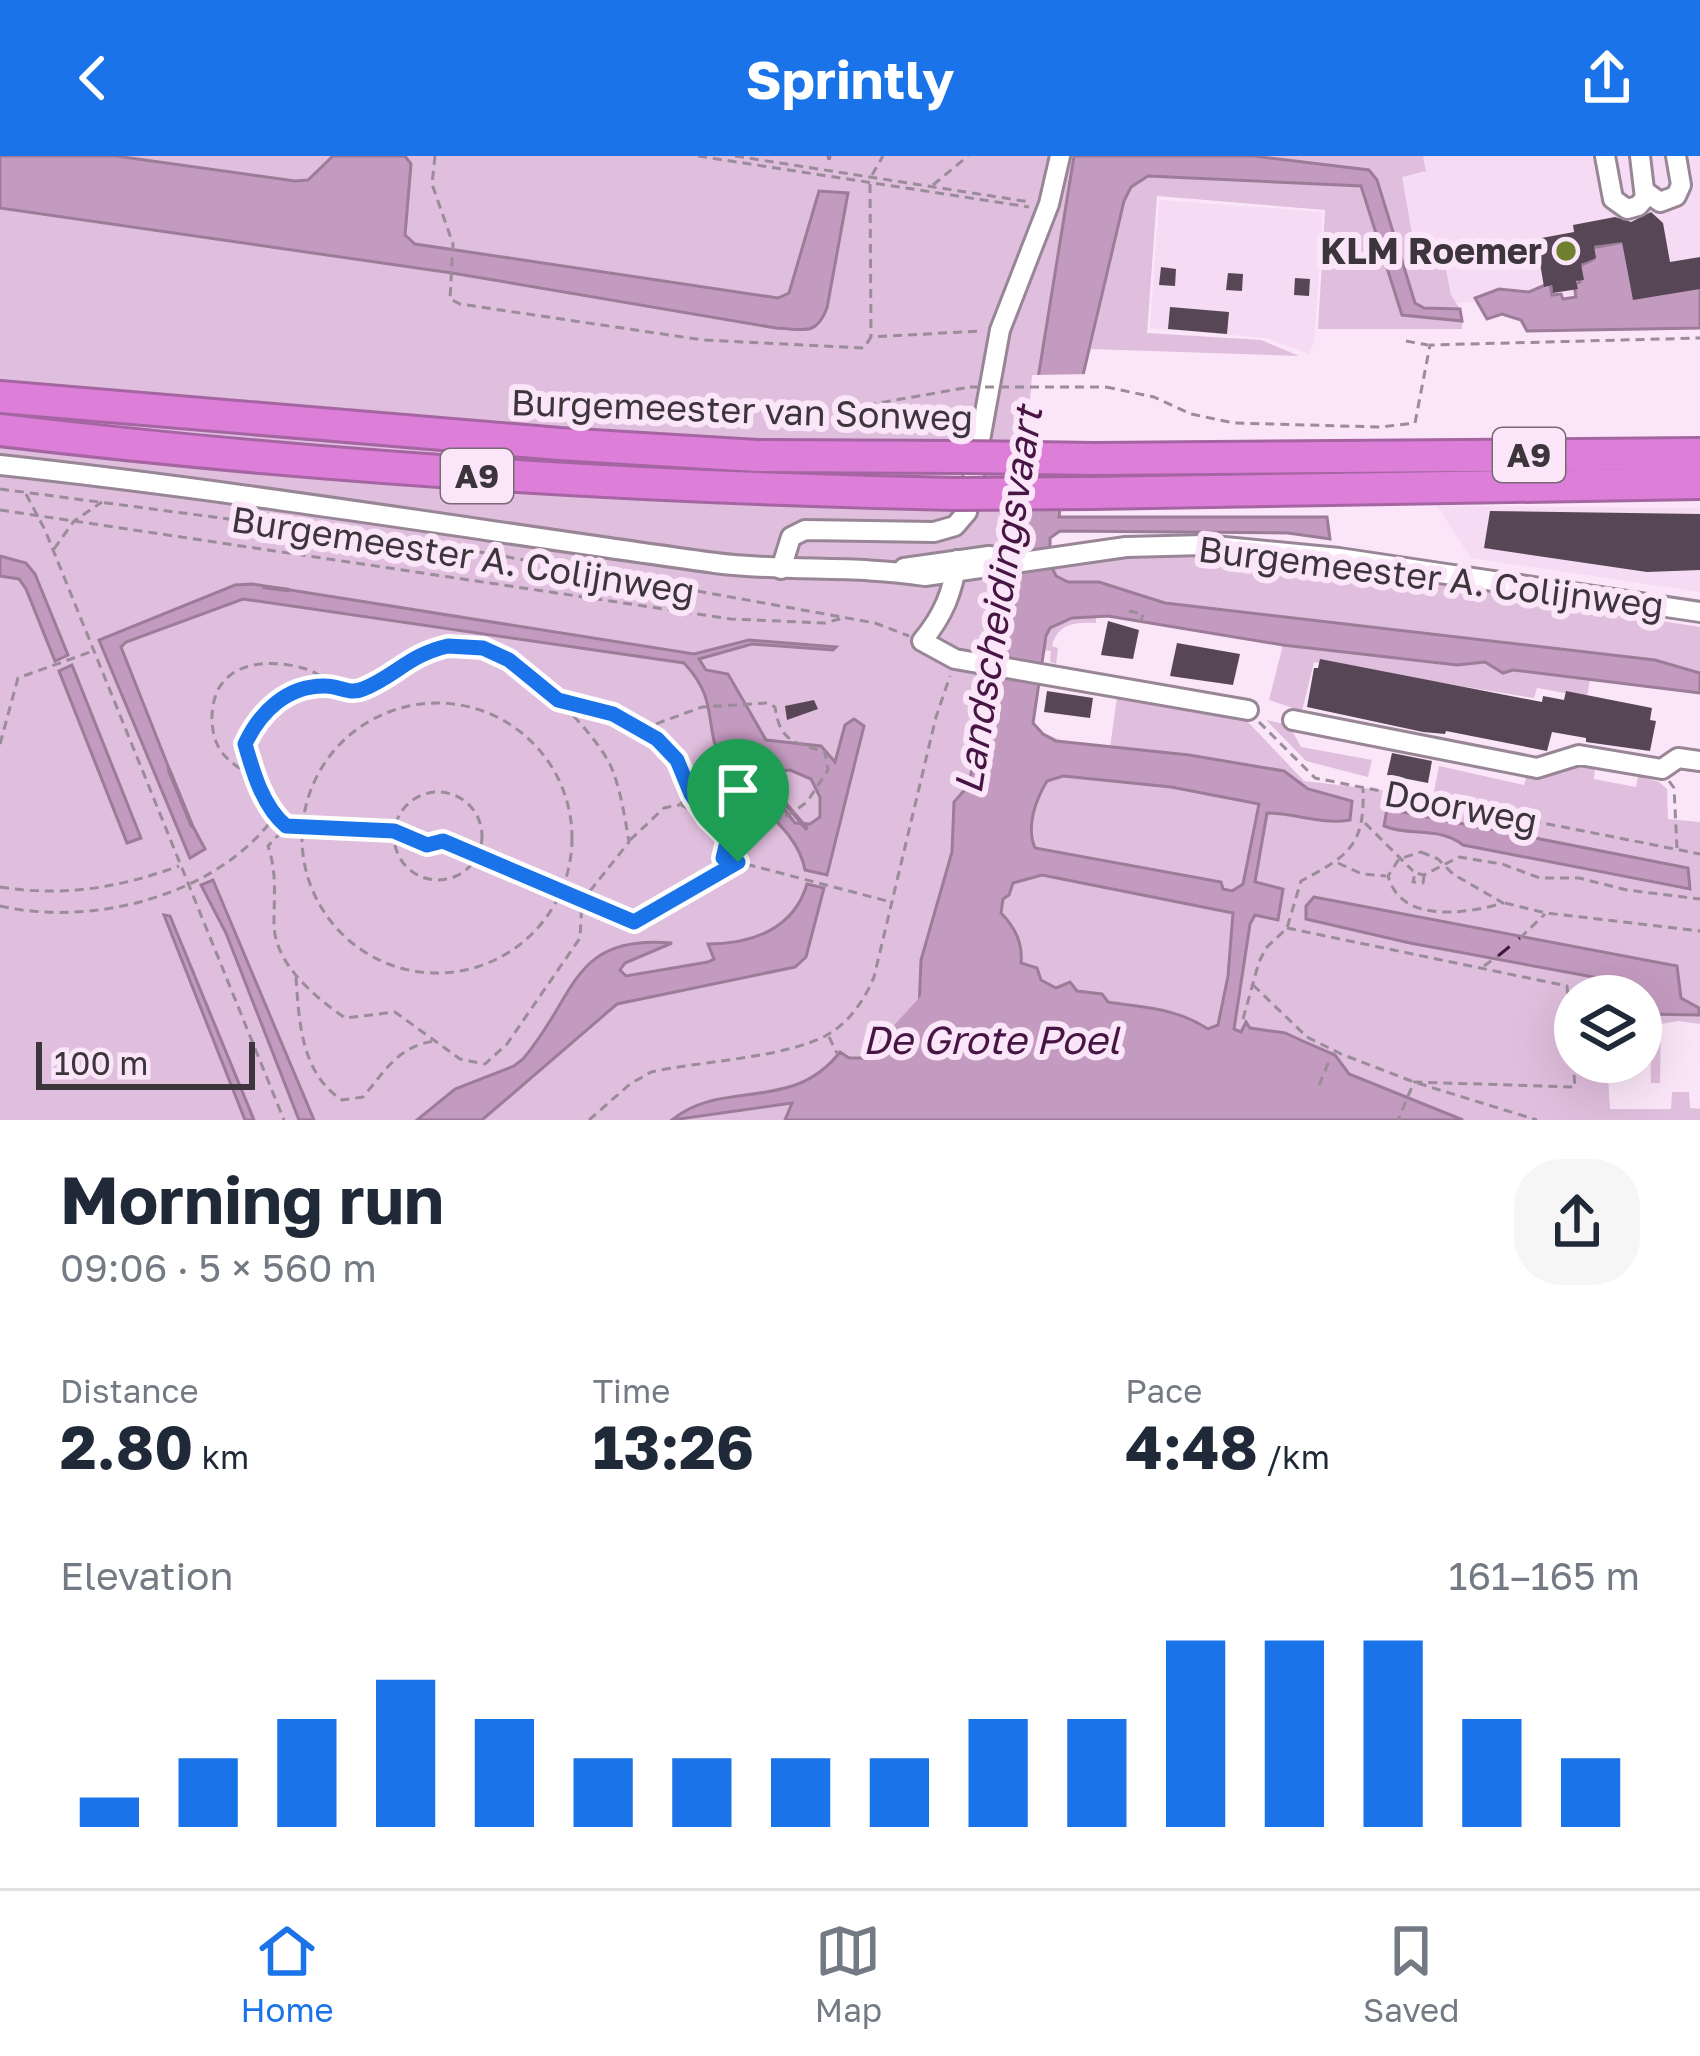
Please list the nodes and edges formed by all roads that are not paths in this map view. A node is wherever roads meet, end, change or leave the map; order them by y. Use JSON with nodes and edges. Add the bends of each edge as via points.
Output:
{"nodes":[{"id":1,"x":1605,"y":156,"type":"edge"},
{"id":2,"x":1640,"y":156,"type":"edge"},
{"id":3,"x":1676,"y":156,"type":"edge"},
{"id":4,"x":1060,"y":157,"type":"edge"},
{"id":5,"x":1646,"y":192,"type":"junction"},
{"id":6,"x":0,"y":398,"type":"edge"},
{"id":7,"x":0,"y":430,"type":"edge"},
{"id":8,"x":1700,"y":454,"type":"edge"},
{"id":9,"x":0,"y":465,"type":"edge"},
{"id":10,"x":1700,"y":483,"type":"edge"},
{"id":11,"x":956,"y":567,"type":"junction"},
{"id":12,"x":781,"y":568,"type":"junction"},
{"id":13,"x":1700,"y":612,"type":"edge"},
{"id":14,"x":1248,"y":710,"type":"road end"},
{"id":15,"x":1294,"y":719,"type":"dead end"},
{"id":16,"x":1700,"y":761,"type":"edge"}],
"edges":[{"from":1,"to":5,"type":"street","via":[[1617,204],[1632,208]]},
{"from":2,"to":5,"type":"street"},
{"from":3,"to":5,"type":"street","via":[[1676,196],[1660,202]]},
{"from":4,"to":12,"type":"street","via":[[1000,330],[968,512],[934,532],[805,530],[791,537]]},
{"from":6,"to":8,"type":"highway","name":"Burgemeester van Sonweg","number":"A9","bridge":true,"via":[[758,456]]},
{"from":7,"to":10,"type":"highway","number":"A9","bridge":true,"via":[[499,478],[723,489],[955,494]]},
{"from":9,"to":12,"type":"street","name":"Burgemeester A. Colijnweg"},
{"from":11,"to":12,"type":"street","name":"Burgemeester A. Colijnweg"},
{"from":11,"to":13,"type":"street","name":"Burgemeester A. Colijnweg","via":[[988,556],[1252,548]]},
{"from":11,"to":14,"type":"street","via":[[940,621],[922,641],[956,659]]},
{"from":15,"to":16,"type":"street","name":"Doorweg","via":[[1538,768],[1579,754],[1662,770],[1678,758]]}]}
